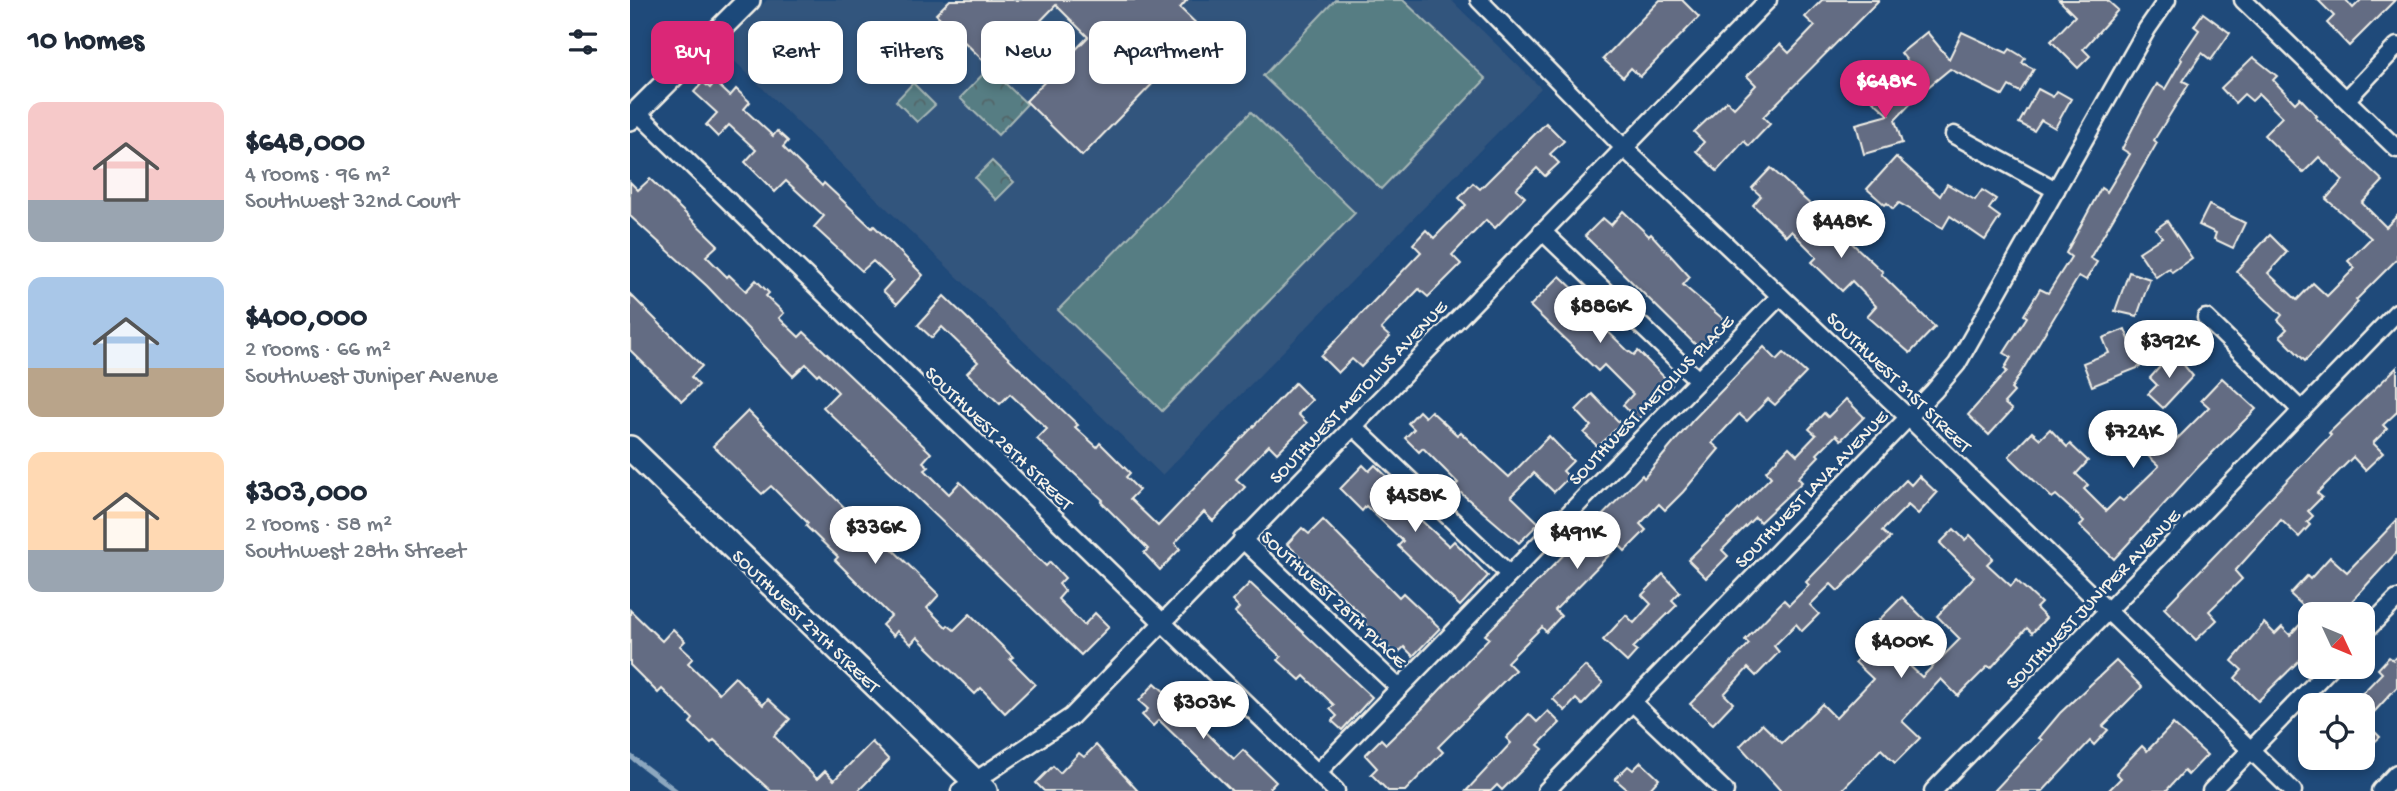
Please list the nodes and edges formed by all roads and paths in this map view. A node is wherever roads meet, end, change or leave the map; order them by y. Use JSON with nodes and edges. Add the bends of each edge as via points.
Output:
{"nodes":[{"id":1,"x":749,"y":0,"type":"edge"},
{"id":2,"x":1479,"y":0,"type":"edge"},
{"id":3,"x":1768,"y":0,"type":"edge"},
{"id":4,"x":2166,"y":0,"type":"edge"},
{"id":5,"x":2243,"y":0,"type":"edge"},
{"id":6,"x":2397,"y":46,"type":"edge"},
{"id":7,"x":2347,"y":99,"type":"junction"},
{"id":8,"x":634,"y":116,"type":"edge"},
{"id":9,"x":1954,"y":135,"type":"dead end"},
{"id":10,"x":1624,"y":148,"type":"junction"},
{"id":11,"x":2397,"y":149,"type":"edge"},
{"id":12,"x":2056,"y":190,"type":"junction"},
{"id":13,"x":1542,"y":231,"type":"junction"},
{"id":14,"x":1780,"y":296,"type":"junction"},
{"id":15,"x":2397,"y":312,"type":"edge"},
{"id":16,"x":2206,"y":318,"type":"dead end"},
{"id":17,"x":1698,"y":380,"type":"junction"},
{"id":18,"x":2302,"y":411,"type":"junction"},
{"id":19,"x":1908,"y":417,"type":"junction"},
{"id":20,"x":1353,"y":426,"type":"junction"},
{"id":21,"x":630,"y":448,"type":"edge"},
{"id":22,"x":1242,"y":539,"type":"junction"},
{"id":23,"x":1509,"y":574,"type":"junction"},
{"id":24,"x":2397,"y":599,"type":"edge"},
{"id":25,"x":2109,"y":611,"type":"junction"},
{"id":26,"x":2375,"y":621,"type":"edge"},
{"id":27,"x":1160,"y":623,"type":"junction"},
{"id":28,"x":2319,"y":679,"type":"edge"},
{"id":29,"x":1399,"y":688,"type":"junction"},
{"id":30,"x":1633,"y":703,"type":"junction"},
{"id":31,"x":2250,"y":750,"type":"junction"},
{"id":32,"x":1317,"y":773,"type":"junction"},
{"id":33,"x":2397,"y":774,"type":"edge"},
{"id":34,"x":973,"y":787,"type":"edge"},
{"id":35,"x":1336,"y":791,"type":"edge"},
{"id":36,"x":1546,"y":791,"type":"edge"},
{"id":37,"x":1725,"y":791,"type":"edge"},
{"id":38,"x":1933,"y":791,"type":"edge"},
{"id":39,"x":2211,"y":791,"type":"edge"},
{"id":40,"x":2293,"y":791,"type":"edge"},
{"id":41,"x":2380,"y":791,"type":"edge"}],
"edges":[{"from":1,"to":8,"type":"street"},
{"from":2,"to":10,"type":"street","name":"SOUTHWEST 31ST STREET"},
{"from":3,"to":10,"type":"street","name":"SOUTHWEST METOLIUS AVENUE"},
{"from":4,"to":12,"type":"street","name":"SOUTHWEST LAVA AVENUE"},
{"from":5,"to":7,"type":"street"},
{"from":6,"to":7,"type":"street"},
{"from":7,"to":11,"type":"street"},
{"from":8,"to":27,"type":"street","name":"SOUTHWEST 28TH STREET"},
{"from":9,"to":12,"type":"street"},
{"from":10,"to":13,"type":"street","name":"SOUTHWEST METOLIUS AVENUE"},
{"from":10,"to":14,"type":"street","name":"SOUTHWEST 31ST STREET"},
{"from":12,"to":19,"type":"street","name":"SOUTHWEST LAVA AVENUE","via":[[1957,364]]},
{"from":13,"to":17,"type":"street"},
{"from":13,"to":20,"type":"street","name":"SOUTHWEST METOLIUS AVENUE"},
{"from":14,"to":17,"type":"street","name":"SOUTHWEST METOLIUS PLACE"},
{"from":14,"to":19,"type":"street","name":"SOUTHWEST 31ST STREET"},
{"from":15,"to":18,"type":"street","name":"SOUTHWEST JUNIPER AVENUE"},
{"from":16,"to":18,"type":"street"},
{"from":17,"to":23,"type":"street","name":"SOUTHWEST METOLIUS PLACE"},
{"from":18,"to":25,"type":"street","name":"SOUTHWEST JUNIPER AVENUE"},
{"from":19,"to":25,"type":"street","name":"SOUTHWEST 31ST STREET"},
{"from":19,"to":30,"type":"street","name":"SOUTHWEST LAVA AVENUE"},
{"from":20,"to":22,"type":"street","name":"SOUTHWEST METOLIUS AVENUE"},
{"from":20,"to":23,"type":"street"},
{"from":21,"to":34,"type":"main road","name":"SOUTHWEST 27TH STREET"},
{"from":22,"to":27,"type":"street","name":"SOUTHWEST METOLIUS AVENUE"},
{"from":22,"to":29,"type":"street","name":"SOUTHWEST 28TH PLACE"},
{"from":23,"to":29,"type":"street","name":"SOUTHWEST METOLIUS PLACE"},
{"from":24,"to":26,"type":"street"},
{"from":25,"to":31,"type":"street","name":"SOUTHWEST 31ST STREET"},
{"from":25,"to":38,"type":"street","name":"SOUTHWEST JUNIPER AVENUE"},
{"from":27,"to":32,"type":"street","name":"SOUTHWEST 28TH STREET"},
{"from":27,"to":34,"type":"street","name":"SOUTHWEST METOLIUS AVENUE","via":[[1071,718]]},
{"from":28,"to":31,"type":"street"},
{"from":29,"to":32,"type":"street","name":"SOUTHWEST METOLIUS PLACE"},
{"from":30,"to":36,"type":"street","name":"SOUTHWEST LAVA AVENUE"},
{"from":30,"to":37,"type":"street"},
{"from":31,"to":39,"type":"street"},
{"from":31,"to":40,"type":"street","name":"SOUTHWEST 31ST STREET"},
{"from":32,"to":35,"type":"street","name":"SOUTHWEST 28TH STREET"},
{"from":33,"to":41,"type":"street"}]}
